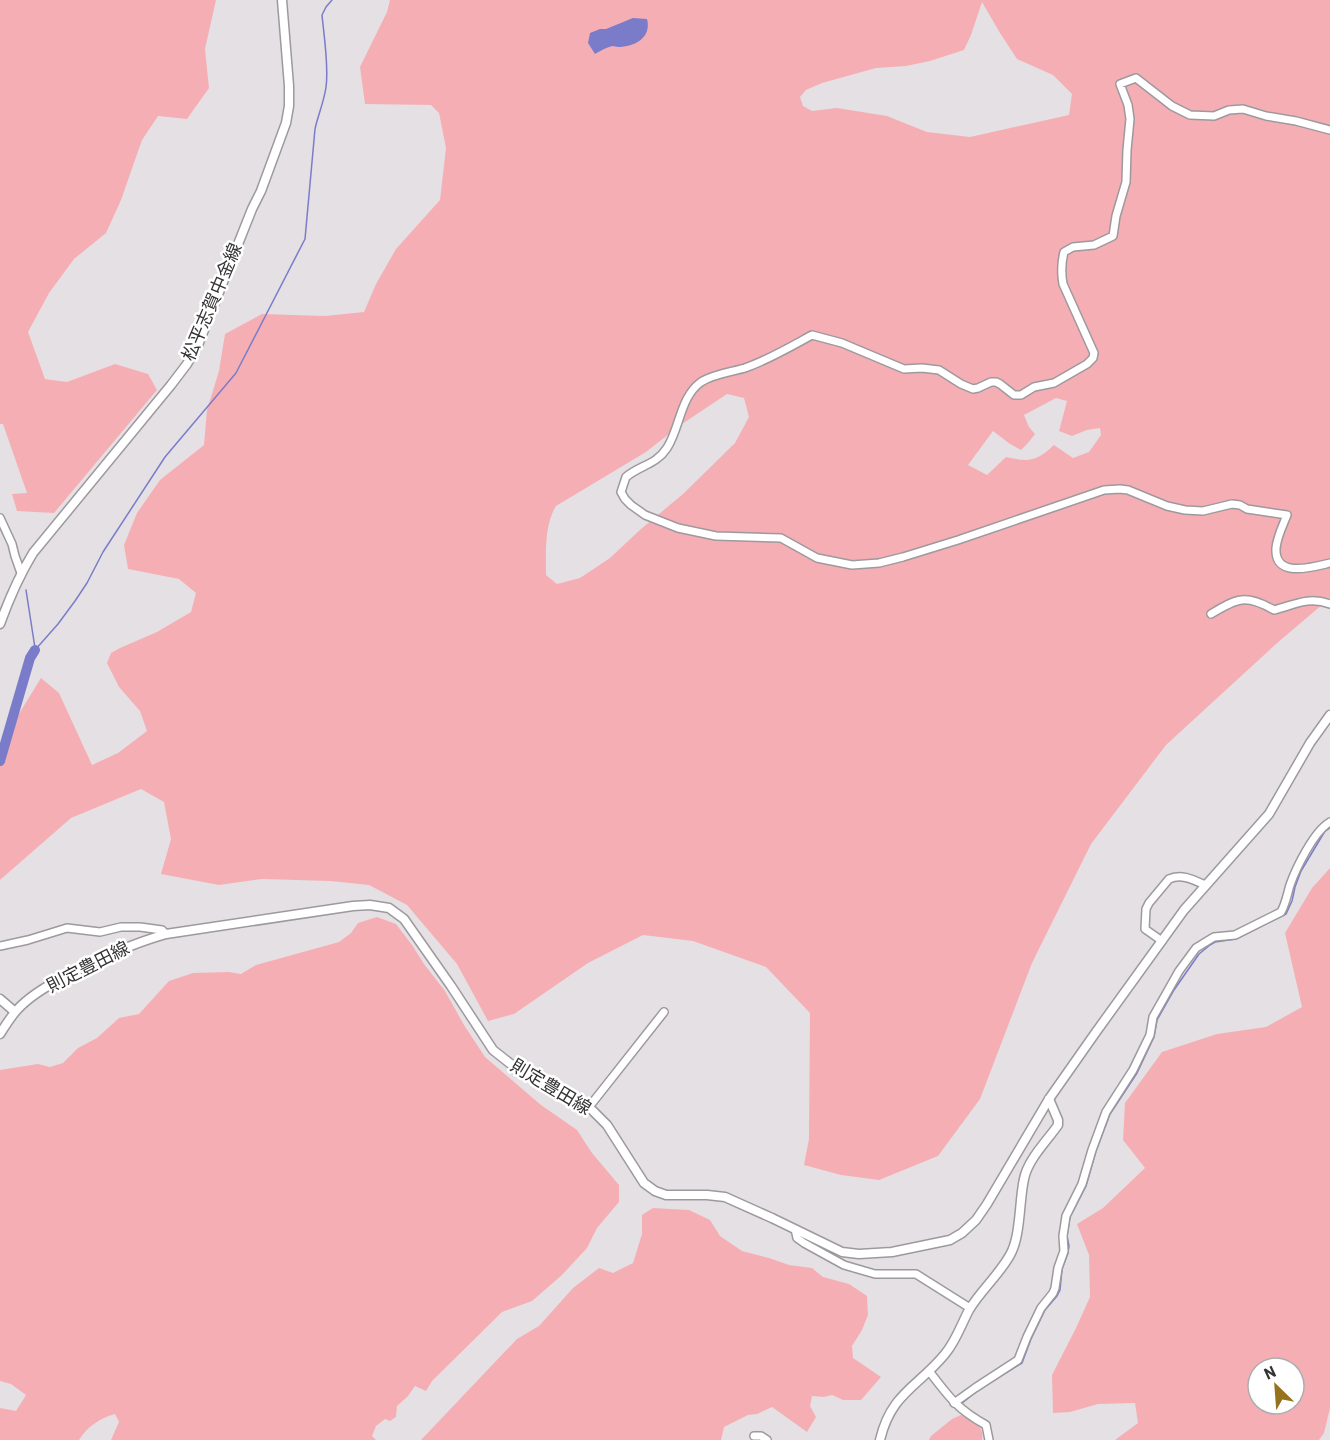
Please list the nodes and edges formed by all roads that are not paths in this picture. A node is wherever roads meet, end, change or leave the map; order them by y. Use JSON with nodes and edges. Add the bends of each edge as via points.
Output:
{"nodes":[{"id":1,"x":282,"y":0,"type":"edge"},
{"id":2,"x":1330,"y":130,"type":"edge"},
{"id":3,"x":0,"y":518,"type":"edge"},
{"id":4,"x":1330,"y":563,"type":"edge"},
{"id":5,"x":21,"y":573,"type":"junction"},
{"id":6,"x":1330,"y":604,"type":"edge"},
{"id":7,"x":1211,"y":614,"type":"dead end"},
{"id":8,"x":0,"y":621,"type":"edge"},
{"id":9,"x":1330,"y":715,"type":"edge"},
{"id":10,"x":1330,"y":822,"type":"edge"},
{"id":11,"x":1205,"y":885,"type":"junction"},
{"id":12,"x":166,"y":934,"type":"junction"},
{"id":13,"x":1162,"y":942,"type":"junction"},
{"id":14,"x":0,"y":946,"type":"edge"},
{"id":15,"x":0,"y":999,"type":"edge"},
{"id":16,"x":15,"y":1012,"type":"junction"},
{"id":17,"x":664,"y":1012,"type":"dead end"},
{"id":18,"x":0,"y":1034,"type":"edge"},
{"id":19,"x":1049,"y":1099,"type":"junction"},
{"id":20,"x":589,"y":1107,"type":"junction"},
{"id":21,"x":795,"y":1229,"type":"junction"},
{"id":22,"x":970,"y":1308,"type":"junction"},
{"id":23,"x":929,"y":1371,"type":"junction"},
{"id":24,"x":954,"y":1403,"type":"junction"},
{"id":25,"x":754,"y":1436,"type":"dead end"},
{"id":26,"x":767,"y":1440,"type":"edge"},
{"id":27,"x":880,"y":1440,"type":"edge"},
{"id":28,"x":989,"y":1440,"type":"edge"}],
"edges":[{"from":1,"to":5,"type":"main road","name":"松平志賀中金線","via":[[289,86],[286,123],[198,345],[171,385],[33,553]]},
{"from":2,"to":4,"type":"street","via":[[1243,109],[1214,116],[1190,115],[1164,101],[1136,78],[1120,84],[1130,119],[1126,182],[1113,236],[1094,245],[1074,247],[1064,252],[1061,262],[1064,284],[1094,352],[1087,364],[1054,383],[1014,395],[996,382],[973,389],[939,370],[904,369],[812,335],[747,367],[701,382],[692,391],[660,457],[626,477],[621,492],[630,505],[645,515],[678,528],[716,536],[781,538],[817,558],[852,565],[903,557],[1104,490],[1120,489],[1185,510],[1203,511],[1236,504],[1287,516],[1276,549],[1278,560],[1288,568],[1298,569]]},
{"from":3,"to":5,"type":"street"},
{"from":5,"to":8,"type":"main road","name":"松平志賀中金線"},
{"from":6,"to":7,"type":"street","via":[[1320,600],[1274,610],[1246,600],[1230,603]]},
{"from":9,"to":11,"type":"main road","name":"則定豊田線","via":[[1269,814]]},
{"from":10,"to":24,"type":"street","via":[[1322,828],[1295,872],[1281,912],[1235,935],[1214,937],[1196,948],[1179,971],[1153,1017],[1150,1035],[1133,1071],[1106,1112],[1082,1184],[1064,1222],[1064,1251],[1053,1293],[1041,1308],[1018,1360]]},
{"from":11,"to":13,"type":"main road","name":"則定豊田線"},
{"from":11,"to":13,"type":"street","via":[[1173,876],[1149,903],[1145,929]]},
{"from":12,"to":14,"type":"street","via":[[140,927],[100,932],[67,928]]},
{"from":12,"to":16,"type":"main road","name":"則定豊田線","via":[[126,947],[78,970],[49,985]]},
{"from":12,"to":20,"type":"main road","name":"則定豊田線","via":[[353,906],[389,908],[404,919],[493,1050],[512,1065]]},
{"from":13,"to":19,"type":"main road","name":"則定豊田線"},
{"from":15,"to":16,"type":"main road"},
{"from":16,"to":18,"type":"main road","name":"則定豊田線"},
{"from":17,"to":20,"type":"street"},
{"from":19,"to":21,"type":"main road","name":"則定豊田線","via":[[976,1220],[950,1240],[892,1252],[859,1254],[842,1252]]},
{"from":19,"to":22,"type":"main road","via":[[1058,1125],[1024,1176],[1016,1243]]},
{"from":20,"to":21,"type":"main road","name":"則定豊田線","via":[[607,1125],[644,1183],[655,1191],[666,1195],[725,1197]]},
{"from":21,"to":22,"type":"street","via":[[797,1238],[844,1265],[875,1274],[916,1274]]},
{"from":22,"to":23,"type":"main road","via":[[954,1341]]},
{"from":23,"to":24,"type":"street"},
{"from":23,"to":27,"type":"main road","via":[[897,1400]]},
{"from":24,"to":28,"type":"street","via":[[986,1425]]},
{"from":25,"to":26,"type":"street"}]}
